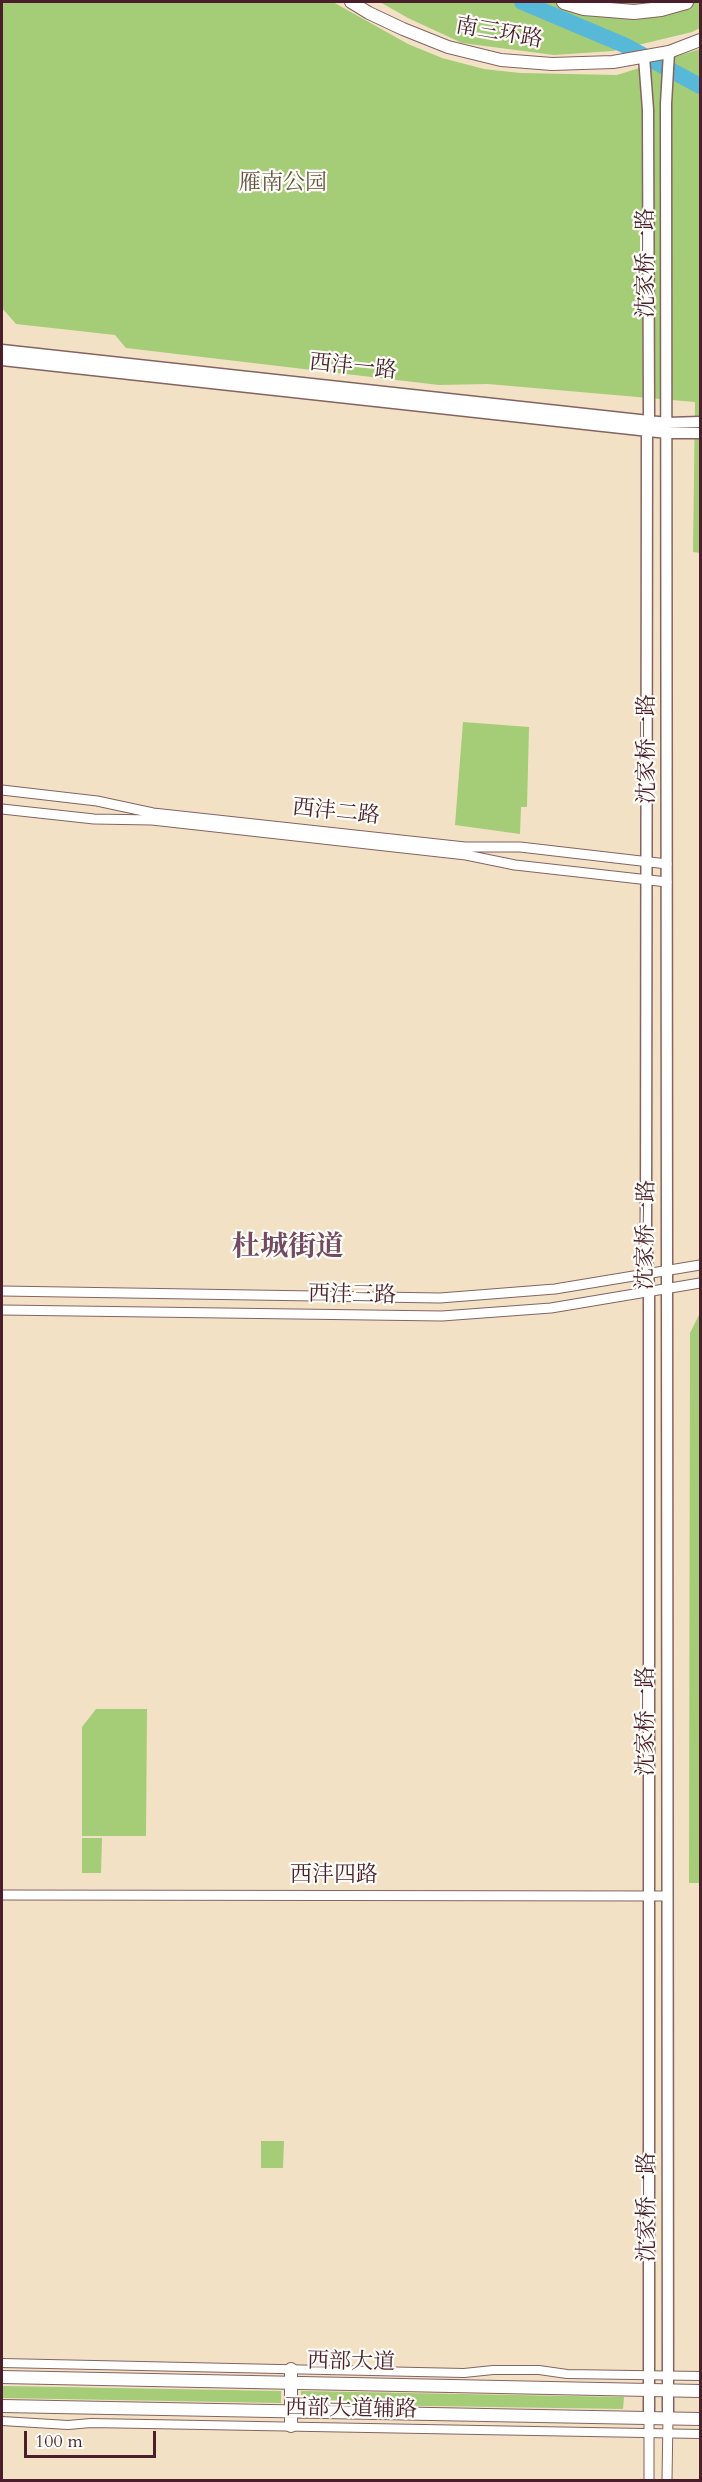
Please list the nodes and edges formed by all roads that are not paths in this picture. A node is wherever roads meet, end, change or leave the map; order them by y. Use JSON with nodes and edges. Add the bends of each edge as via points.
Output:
{"nodes":[{"id":1,"x":351,"y":2,"type":"edge"},
{"id":2,"x":564,"y":2,"type":"edge"},
{"id":3,"x":686,"y":2,"type":"edge"},
{"id":4,"x":697,"y":42,"type":"edge"},
{"id":5,"x":669,"y":52,"type":"junction"},
{"id":6,"x":644,"y":57,"type":"junction"},
{"id":7,"x":2,"y":350,"type":"edge"},
{"id":8,"x":2,"y":360,"type":"edge"},
{"id":9,"x":700,"y":422,"type":"edge"},
{"id":10,"x":648,"y":425,"type":"junction"},
{"id":11,"x":667,"y":428,"type":"junction"},
{"id":12,"x":700,"y":433,"type":"edge"},
{"id":13,"x":2,"y":790,"type":"edge"},
{"id":14,"x":2,"y":809,"type":"edge"},
{"id":15,"x":647,"y":862,"type":"junction"},
{"id":16,"x":667,"y":864,"type":"junction"},
{"id":17,"x":647,"y":879,"type":"junction"},
{"id":18,"x":667,"y":882,"type":"junction"},
{"id":19,"x":700,"y":1265,"type":"edge"},
{"id":20,"x":668,"y":1270,"type":"junction"},
{"id":21,"x":646,"y":1274,"type":"junction"},
{"id":22,"x":700,"y":1283,"type":"edge"},
{"id":23,"x":666,"y":1288,"type":"junction"},
{"id":24,"x":649,"y":1290,"type":"junction"},
{"id":25,"x":2,"y":1291,"type":"edge"},
{"id":26,"x":2,"y":1310,"type":"edge"},
{"id":27,"x":2,"y":1895,"type":"edge"},
{"id":28,"x":647,"y":1896,"type":"junction"},
{"id":29,"x":667,"y":1896,"type":"junction"},
{"id":30,"x":2,"y":2363,"type":"edge"},
{"id":31,"x":291,"y":2369,"type":"junction"},
{"id":32,"x":649,"y":2374,"type":"junction"},
{"id":33,"x":668,"y":2375,"type":"junction"},
{"id":34,"x":700,"y":2376,"type":"edge"},
{"id":35,"x":2,"y":2378,"type":"edge"},
{"id":36,"x":291,"y":2383,"type":"junction"},
{"id":37,"x":649,"y":2390,"type":"junction"},
{"id":38,"x":668,"y":2390,"type":"junction"},
{"id":39,"x":700,"y":2391,"type":"edge"},
{"id":40,"x":2,"y":2406,"type":"edge"},
{"id":41,"x":291,"y":2412,"type":"junction"},
{"id":42,"x":649,"y":2418,"type":"junction"},
{"id":43,"x":668,"y":2418,"type":"junction"},
{"id":44,"x":700,"y":2419,"type":"edge"},
{"id":45,"x":2,"y":2421,"type":"edge"},
{"id":46,"x":291,"y":2426,"type":"junction"},
{"id":47,"x":649,"y":2433,"type":"junction"},
{"id":48,"x":667,"y":2434,"type":"junction"},
{"id":49,"x":700,"y":2434,"type":"edge"},
{"id":50,"x":649,"y":2481,"type":"edge"},
{"id":51,"x":667,"y":2481,"type":"edge"}],
"edges":[{"from":1,"to":6,"type":"main road","name":"南三环路","via":[[448,47],[501,60],[552,64]]},
{"from":2,"to":3,"type":"highway","via":[[634,12]]},
{"from":4,"to":5,"type":"main road","name":"南三环路"},
{"from":5,"to":6,"type":"main road","name":"南三环路"},
{"from":5,"to":11,"type":"main road","name":"沈家桥一路"},
{"from":6,"to":10,"type":"main road","name":"沈家桥一路","via":[[648,110]]},
{"from":7,"to":10,"type":"main road","name":"西沣一路"},
{"from":8,"to":10,"type":"main road","name":"西沣一路"},
{"from":9,"to":11,"type":"main road","name":"西沣一路"},
{"from":10,"to":11,"type":"main road","name":"西沣一路"},
{"from":10,"to":15,"type":"main road","name":"沈家桥一路"},
{"from":11,"to":12,"type":"main road","name":"西沣一路"},
{"from":11,"to":16,"type":"main road","name":"沈家桥一路"},
{"from":13,"to":15,"type":"street","name":"西沣二路","via":[[98,801],[165,814],[465,847],[520,847]]},
{"from":14,"to":17,"type":"street","name":"西沣二路","via":[[164,822]]},
{"from":15,"to":16,"type":"street","name":"西沣二路"},
{"from":15,"to":17,"type":"main road","name":"沈家桥一路"},
{"from":16,"to":18,"type":"main road","name":"沈家桥一路"},
{"from":17,"to":18,"type":"street","name":"西沣二路"},
{"from":17,"to":21,"type":"main road","name":"沈家桥一路"},
{"from":18,"to":20,"type":"main road","name":"沈家桥一路"},
{"from":19,"to":20,"type":"street","name":"西沣三路"},
{"from":20,"to":21,"type":"street","name":"西沣三路"},
{"from":20,"to":23,"type":"main road","name":"沈家桥一路"},
{"from":21,"to":24,"type":"main road","name":"沈家桥一路"},
{"from":21,"to":25,"type":"street","name":"西沣三路","via":[[555,1289],[440,1298]]},
{"from":22,"to":23,"type":"street","name":"西沣三路"},
{"from":23,"to":24,"type":"street","name":"西沣三路"},
{"from":23,"to":29,"type":"main road","name":"沈家桥一路"},
{"from":24,"to":26,"type":"street","name":"西沣三路","via":[[551,1308],[442,1316]]},
{"from":24,"to":28,"type":"main road","name":"沈家桥一路"},
{"from":27,"to":28,"type":"street","name":"西沣四路"},
{"from":28,"to":29,"type":"street","name":"西沣四路"},
{"from":28,"to":32,"type":"main road","name":"沈家桥一路"},
{"from":29,"to":33,"type":"main road","name":"沈家桥一路"},
{"from":30,"to":31,"type":"street","name":"西部大道辅路"},
{"from":31,"to":32,"type":"street","name":"西部大道辅路"},
{"from":31,"to":36,"type":"main road"},
{"from":32,"to":33,"type":"street","name":"西部大道辅路"},
{"from":32,"to":37,"type":"main road","name":"沈家桥一路"},
{"from":33,"to":34,"type":"street","name":"西部大道辅路"},
{"from":33,"to":38,"type":"main road","name":"沈家桥一路"},
{"from":35,"to":36,"type":"main road","name":"西部大道"},
{"from":36,"to":37,"type":"main road","name":"西部大道"},
{"from":36,"to":41,"type":"main road"},
{"from":37,"to":38,"type":"main road","name":"西部大道"},
{"from":37,"to":42,"type":"main road","name":"沈家桥一路"},
{"from":38,"to":39,"type":"main road","name":"西部大道"},
{"from":38,"to":43,"type":"main road","name":"沈家桥一路"},
{"from":40,"to":41,"type":"main road"},
{"from":41,"to":42,"type":"main road"},
{"from":41,"to":46,"type":"main road"},
{"from":42,"to":43,"type":"main road"},
{"from":42,"to":47,"type":"street"},
{"from":43,"to":44,"type":"main road"},
{"from":43,"to":48,"type":"street"},
{"from":45,"to":46,"type":"street","name":"西部大道辅路","via":[[68,2426]]},
{"from":46,"to":47,"type":"street","name":"西部大道辅路"},
{"from":47,"to":48,"type":"street","name":"西部大道辅路"},
{"from":47,"to":50,"type":"street"},
{"from":48,"to":49,"type":"street","name":"西部大道辅路"},
{"from":48,"to":51,"type":"street"}]}
